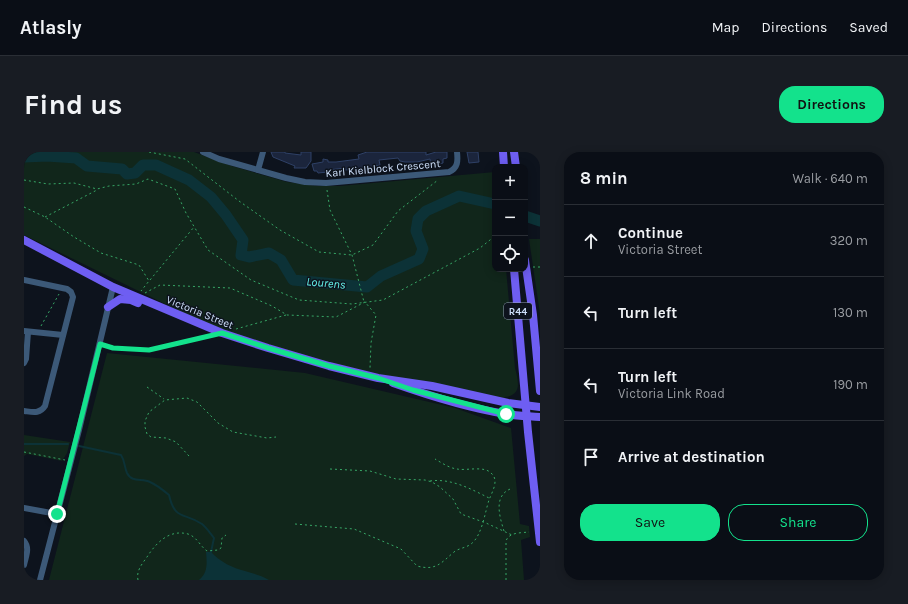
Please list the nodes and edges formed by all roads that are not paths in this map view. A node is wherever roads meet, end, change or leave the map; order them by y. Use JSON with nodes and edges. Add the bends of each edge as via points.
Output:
{"nodes":[{"id":1,"x":203,"y":152,"type":"edge"},
{"id":2,"x":263,"y":152,"type":"edge"},
{"id":3,"x":457,"y":152,"type":"edge"},
{"id":4,"x":503,"y":152,"type":"edge"},
{"id":5,"x":514,"y":152,"type":"edge"},
{"id":6,"x":504,"y":164,"type":"edge"},
{"id":7,"x":516,"y":164,"type":"edge"},
{"id":8,"x":258,"y":170,"type":"junction"},
{"id":9,"x":24,"y":240,"type":"edge"},
{"id":10,"x":514,"y":272,"type":"edge"},
{"id":11,"x":527,"y":272,"type":"edge"},
{"id":12,"x":24,"y":280,"type":"edge"},
{"id":13,"x":113,"y":287,"type":"junction"},
{"id":14,"x":108,"y":307,"type":"junction"},
{"id":15,"x":166,"y":310,"type":"junction"},
{"id":16,"x":26,"y":332,"type":"edge"},
{"id":17,"x":63,"y":335,"type":"junction"},
{"id":18,"x":24,"y":363,"type":"edge"},
{"id":19,"x":374,"y":377,"type":"junction"},
{"id":20,"x":540,"y":391,"type":"edge"},
{"id":21,"x":526,"y":405,"type":"junction"},
{"id":22,"x":540,"y":407,"type":"edge"},
{"id":23,"x":24,"y":411,"type":"edge"},
{"id":24,"x":527,"y":416,"type":"junction"},
{"id":25,"x":540,"y":417,"type":"edge"},
{"id":26,"x":24,"y":508,"type":"edge"},
{"id":27,"x":57,"y":514,"type":"junction"},
{"id":28,"x":24,"y":541,"type":"edge"},
{"id":29,"x":540,"y":542,"type":"edge"},
{"id":30,"x":24,"y":565,"type":"edge"},
{"id":31,"x":40,"y":580,"type":"edge"}],
"edges":[{"from":1,"to":8,"type":"street","name":"Karl Kielblock Crescent"},
{"from":2,"to":8,"type":"street"},
{"from":3,"to":8,"type":"street","name":"Karl Kielblock Crescent","via":[[458,160],[452,171],[326,183],[298,180]]},
{"from":4,"to":6,"type":"main road"},
{"from":5,"to":7,"type":"main road"},
{"from":9,"to":13,"type":"main road","name":"Victoria Street"},
{"from":10,"to":21,"type":"main road","number":"R44"},
{"from":11,"to":20,"type":"main road","number":"R44"},
{"from":12,"to":17,"type":"street","via":[[69,291],[72,297]]},
{"from":13,"to":14,"type":"street"},
{"from":13,"to":15,"type":"main road","name":"Victoria Street"},
{"from":14,"to":15,"type":"main road","via":[[116,300],[126,299]]},
{"from":14,"to":27,"type":"street"},
{"from":15,"to":19,"type":"main road","name":"Victoria Street","via":[[222,333],[268,348]]},
{"from":16,"to":17,"type":"street"},
{"from":16,"to":18,"type":"street"},
{"from":17,"to":23,"type":"street","via":[[45,406],[37,412]]},
{"from":19,"to":21,"type":"main road","name":"Victoria Street"},
{"from":19,"to":24,"type":"main road","name":"Victoria Street","via":[[450,401],[506,414]]},
{"from":21,"to":22,"type":"main road","name":"Victoria Street"},
{"from":21,"to":24,"type":"main road","number":"R44"},
{"from":24,"to":25,"type":"main road","name":"Victoria Street"},
{"from":24,"to":29,"type":"main road","number":"R44"},
{"from":26,"to":27,"type":"street"},
{"from":27,"to":31,"type":"street"},
{"from":28,"to":30,"type":"street","via":[[28,551]]}]}
